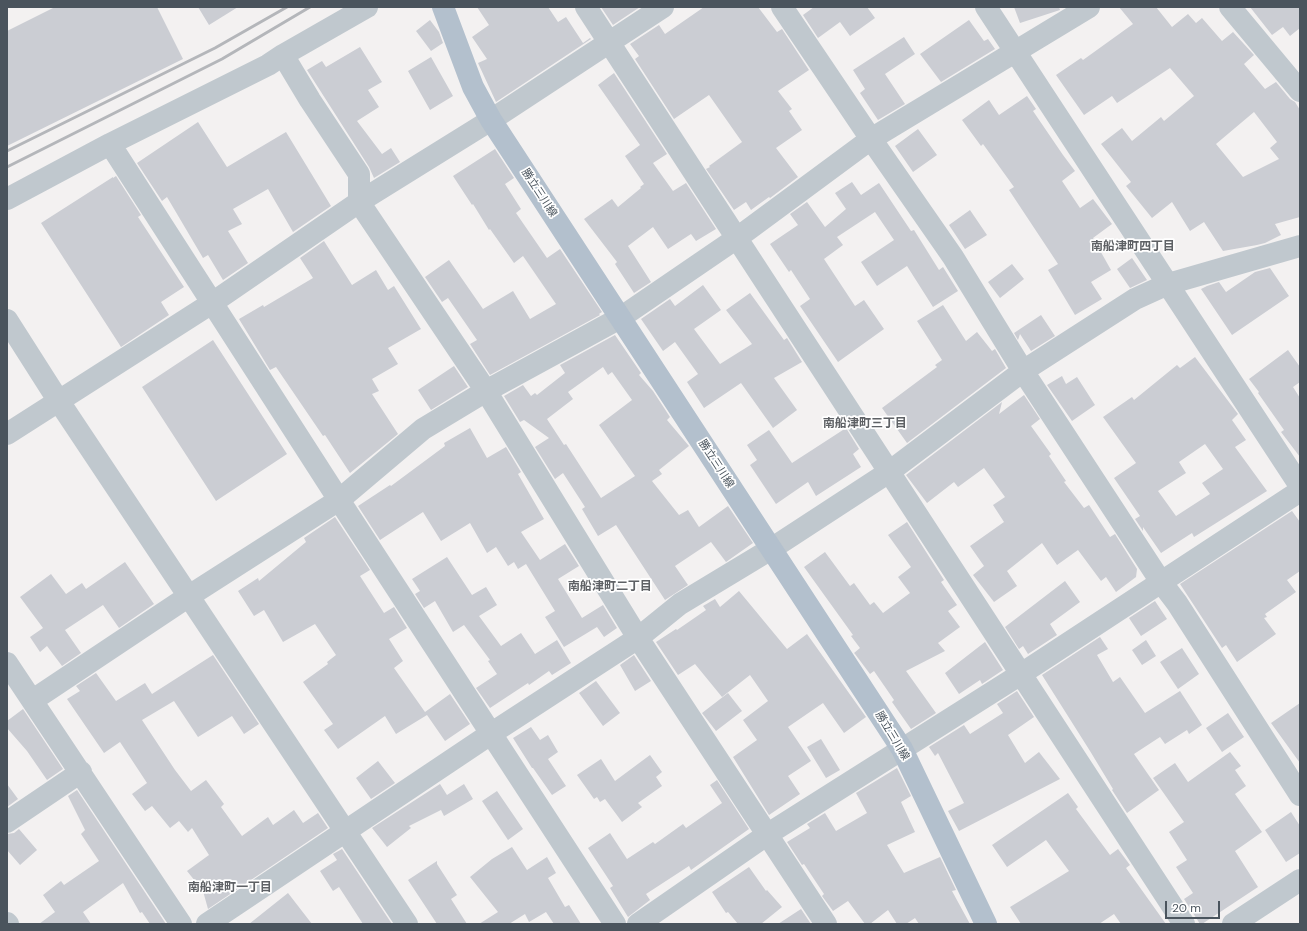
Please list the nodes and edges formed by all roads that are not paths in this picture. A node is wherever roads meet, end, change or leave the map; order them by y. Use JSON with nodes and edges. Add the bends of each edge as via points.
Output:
{"nodes":[{"id":1,"x":367,"y":7,"type":"edge"},
{"id":2,"x":443,"y":7,"type":"edge"},
{"id":3,"x":586,"y":7,"type":"edge"},
{"id":4,"x":663,"y":7,"type":"edge"},
{"id":5,"x":782,"y":7,"type":"edge"},
{"id":6,"x":986,"y":7,"type":"edge"},
{"id":7,"x":1090,"y":7,"type":"edge"},
{"id":8,"x":1230,"y":7,"type":"edge"},
{"id":9,"x":608,"y":42,"type":"junction"},
{"id":10,"x":1016,"y":52,"type":"junction"},
{"id":11,"x":283,"y":56,"type":"junction"},
{"id":12,"x":1300,"y":91,"type":"edge"},
{"id":13,"x":491,"y":120,"type":"junction"},
{"id":14,"x":871,"y":139,"type":"junction"},
{"id":15,"x":110,"y":144,"type":"junction"},
{"id":16,"x":7,"y":199,"type":"edge"},
{"id":17,"x":360,"y":202,"type":"junction"},
{"id":18,"x":737,"y":238,"type":"junction"},
{"id":19,"x":1300,"y":246,"type":"edge"},
{"id":20,"x":1168,"y":284,"type":"junction"},
{"id":21,"x":212,"y":303,"type":"junction"},
{"id":22,"x":620,"y":318,"type":"junction"},
{"id":23,"x":7,"y":320,"type":"edge"},
{"id":24,"x":1023,"y":371,"type":"junction"},
{"id":25,"x":486,"y":391,"type":"junction"},
{"id":26,"x":58,"y":400,"type":"junction"},
{"id":27,"x":7,"y":434,"type":"edge"},
{"id":28,"x":889,"y":472,"type":"junction"},
{"id":29,"x":1300,"y":486,"type":"edge"},
{"id":30,"x":1300,"y":491,"type":"edge"},
{"id":31,"x":339,"y":500,"type":"junction"},
{"id":32,"x":771,"y":549,"type":"junction"},
{"id":33,"x":1161,"y":582,"type":"junction"},
{"id":34,"x":189,"y":596,"type":"junction"},
{"id":35,"x":638,"y":638,"type":"junction"},
{"id":36,"x":7,"y":663,"type":"edge"},
{"id":37,"x":1020,"y":674,"type":"junction"},
{"id":38,"x":32,"y":700,"type":"junction"},
{"id":39,"x":492,"y":733,"type":"junction"},
{"id":40,"x":902,"y":749,"type":"junction"},
{"id":41,"x":81,"y":772,"type":"junction"},
{"id":42,"x":1300,"y":795,"type":"edge"},
{"id":43,"x":7,"y":822,"type":"edge"},
{"id":44,"x":345,"y":832,"type":"junction"},
{"id":45,"x":768,"y":834,"type":"junction"},
{"id":46,"x":1300,"y":880,"type":"edge"},
{"id":47,"x":180,"y":924,"type":"edge"},
{"id":48,"x":207,"y":924,"type":"edge"},
{"id":49,"x":407,"y":924,"type":"edge"},
{"id":50,"x":615,"y":924,"type":"edge"},
{"id":51,"x":638,"y":924,"type":"edge"},
{"id":52,"x":826,"y":924,"type":"edge"},
{"id":53,"x":986,"y":924,"type":"edge"},
{"id":54,"x":1184,"y":924,"type":"edge"},
{"id":55,"x":1233,"y":924,"type":"edge"}],
"edges":[{"from":1,"to":11,"type":"street"},
{"from":2,"to":13,"type":"main road","name":"勝立三川線","via":[[473,87]]},
{"from":3,"to":9,"type":"street"},
{"from":4,"to":9,"type":"street"},
{"from":5,"to":14,"type":"street"},
{"from":6,"to":10,"type":"street"},
{"from":7,"to":10,"type":"street"},
{"from":8,"to":12,"type":"street"},
{"from":9,"to":13,"type":"street"},
{"from":9,"to":18,"type":"street"},
{"from":10,"to":14,"type":"street"},
{"from":10,"to":20,"type":"street"},
{"from":11,"to":15,"type":"street"},
{"from":11,"to":17,"type":"street","via":[[358,174]]},
{"from":13,"to":17,"type":"street"},
{"from":13,"to":22,"type":"main road","name":"勝立三川線"},
{"from":14,"to":18,"type":"street"},
{"from":14,"to":24,"type":"street","via":[[953,257]]},
{"from":15,"to":16,"type":"street"},
{"from":15,"to":21,"type":"street"},
{"from":17,"to":21,"type":"street"},
{"from":17,"to":25,"type":"street"},
{"from":18,"to":22,"type":"street"},
{"from":18,"to":28,"type":"street"},
{"from":19,"to":20,"type":"street"},
{"from":20,"to":24,"type":"street","via":[[1135,299]]},
{"from":20,"to":29,"type":"street"},
{"from":21,"to":26,"type":"street"},
{"from":21,"to":31,"type":"street"},
{"from":22,"to":25,"type":"street"},
{"from":22,"to":32,"type":"main road","name":"勝立三川線"},
{"from":23,"to":26,"type":"street"},
{"from":24,"to":28,"type":"street"},
{"from":24,"to":33,"type":"street"},
{"from":25,"to":31,"type":"street","via":[[423,429]]},
{"from":25,"to":35,"type":"street"},
{"from":26,"to":27,"type":"street"},
{"from":26,"to":34,"type":"street"},
{"from":28,"to":32,"type":"street"},
{"from":28,"to":37,"type":"street"},
{"from":30,"to":33,"type":"street"},
{"from":31,"to":34,"type":"street"},
{"from":31,"to":39,"type":"street"},
{"from":32,"to":35,"type":"street","via":[[680,604]]},
{"from":32,"to":40,"type":"main road","name":"勝立三川線"},
{"from":33,"to":37,"type":"street"},
{"from":33,"to":42,"type":"street","via":[[1181,608]]},
{"from":34,"to":38,"type":"street"},
{"from":34,"to":44,"type":"street"},
{"from":35,"to":39,"type":"street"},
{"from":35,"to":45,"type":"street"},
{"from":36,"to":38,"type":"street"},
{"from":37,"to":40,"type":"street"},
{"from":37,"to":54,"type":"street"},
{"from":38,"to":41,"type":"street"},
{"from":39,"to":44,"type":"street"},
{"from":39,"to":50,"type":"street"},
{"from":40,"to":45,"type":"street"},
{"from":40,"to":53,"type":"main road","name":"勝立三川線"},
{"from":41,"to":43,"type":"street"},
{"from":41,"to":47,"type":"street"},
{"from":44,"to":48,"type":"street"},
{"from":44,"to":49,"type":"street"},
{"from":45,"to":51,"type":"street"},
{"from":45,"to":52,"type":"street"},
{"from":46,"to":55,"type":"street"}]}
